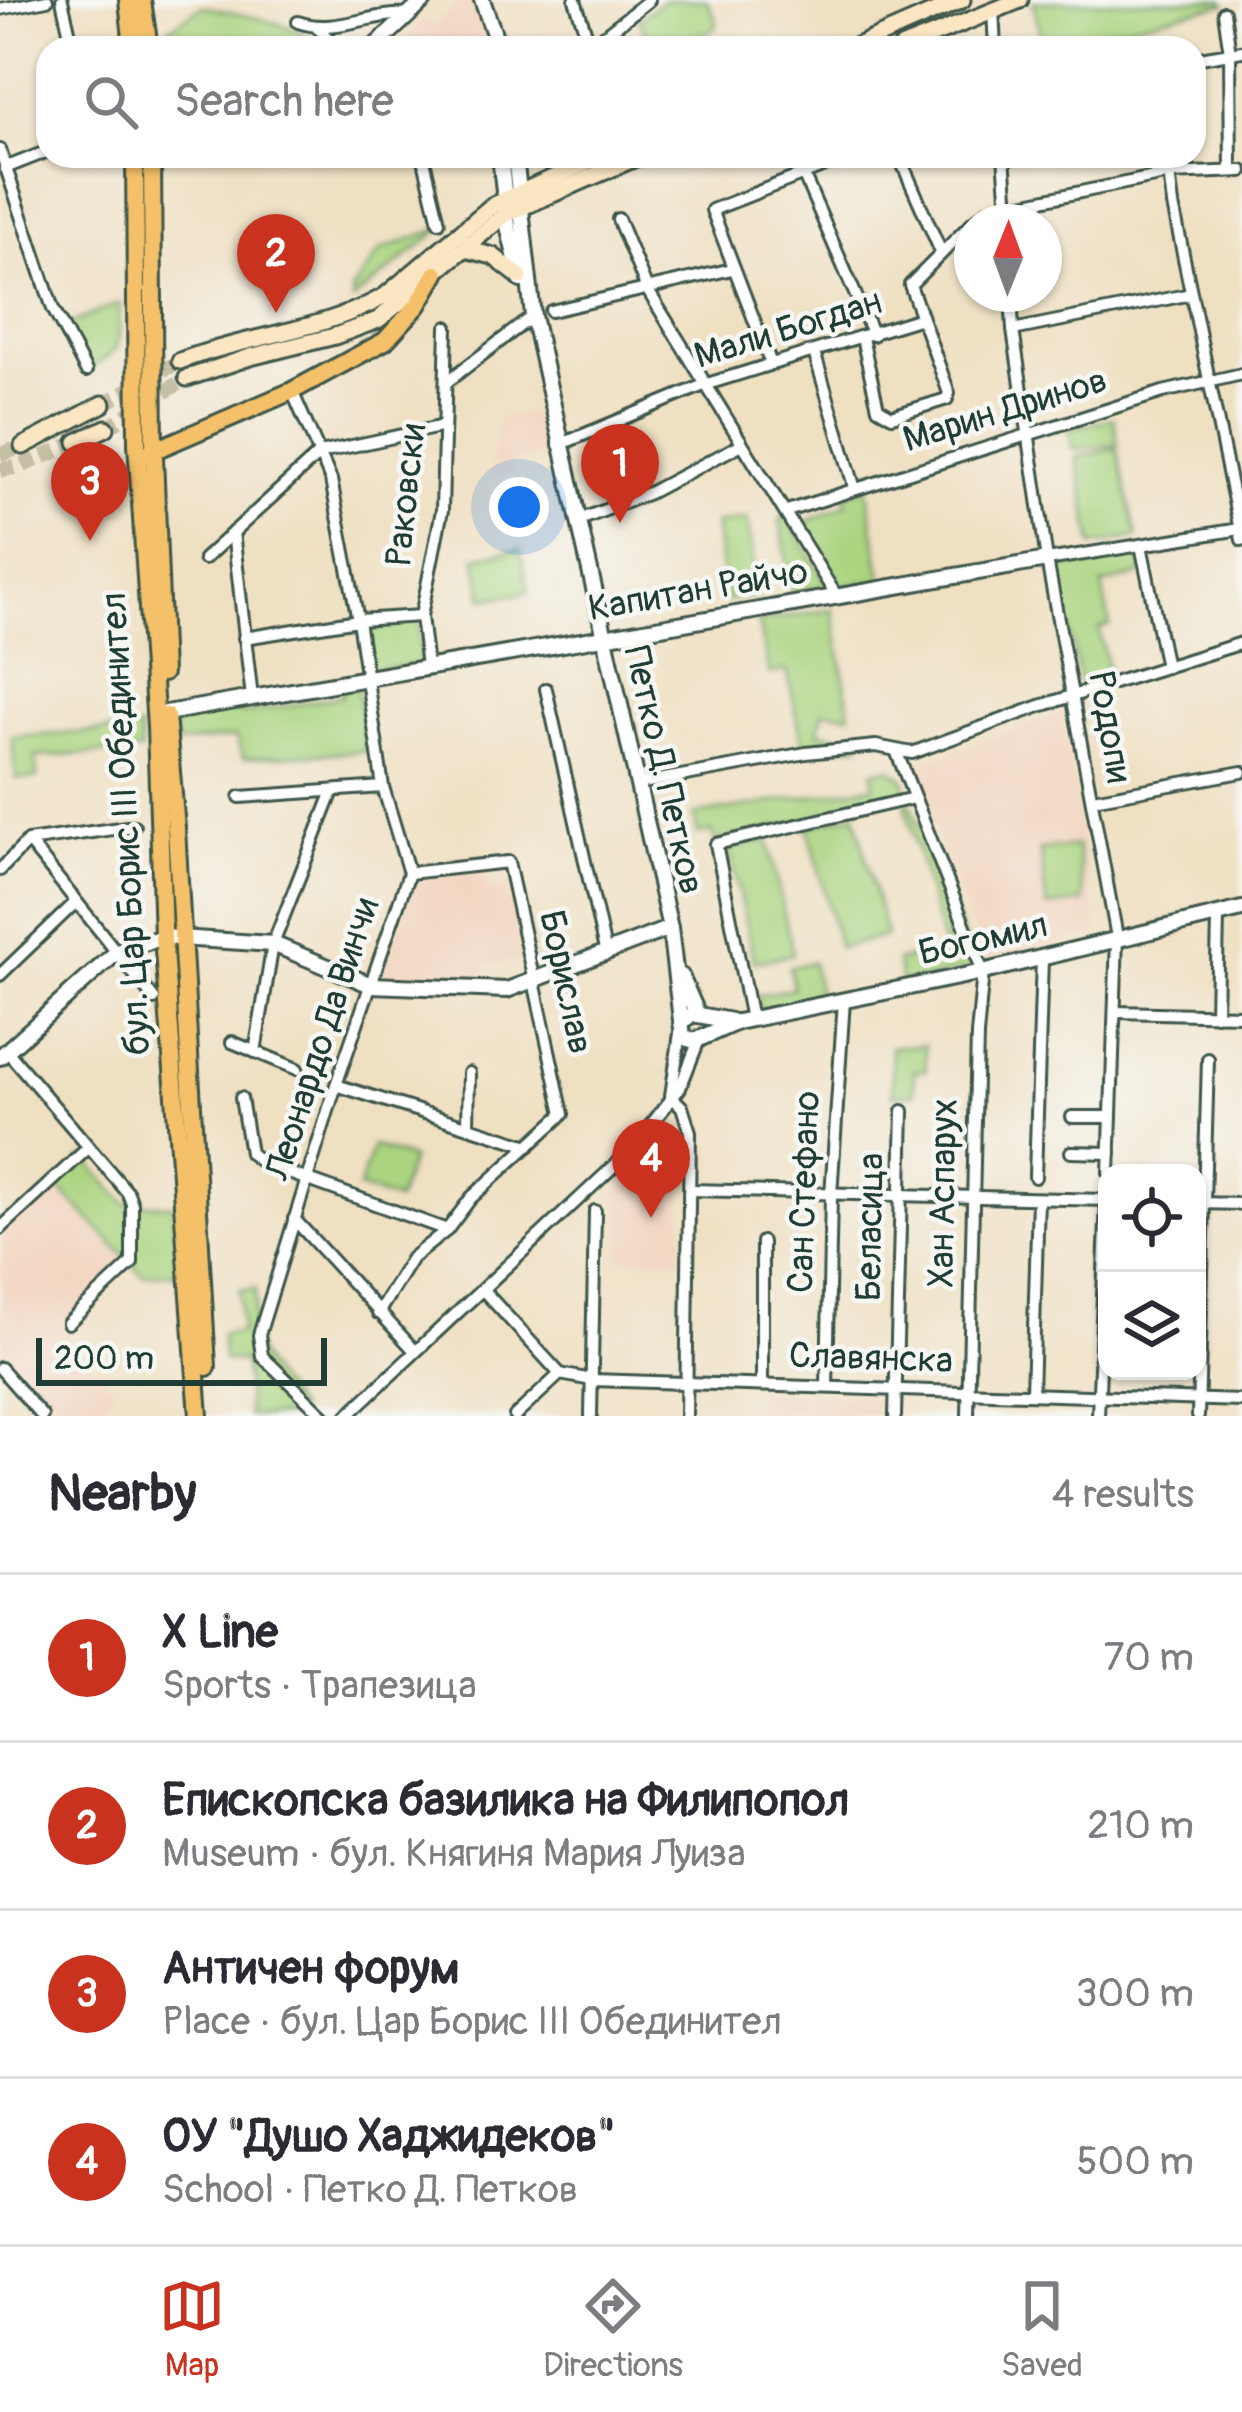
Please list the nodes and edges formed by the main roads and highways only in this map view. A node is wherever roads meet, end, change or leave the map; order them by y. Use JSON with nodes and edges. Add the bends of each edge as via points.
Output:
{"nodes":[{"id":1,"x":128,"y":0,"type":"edge"},
{"id":2,"x":142,"y":0,"type":"edge"},
{"id":3,"x":962,"y":0,"type":"edge"},
{"id":4,"x":1020,"y":0,"type":"edge"},
{"id":5,"x":132,"y":36,"type":"edge"},
{"id":6,"x":146,"y":36,"type":"edge"},
{"id":7,"x":880,"y":36,"type":"edge"},
{"id":8,"x":929,"y":36,"type":"edge"},
{"id":9,"x":135,"y":168,"type":"edge"},
{"id":10,"x":152,"y":168,"type":"edge"},
{"id":11,"x":578,"y":168,"type":"edge"},
{"id":12,"x":607,"y":168,"type":"edge"},
{"id":13,"x":511,"y":203,"type":"junction"},
{"id":14,"x":465,"y":249,"type":"junction"},
{"id":15,"x":436,"y":274,"type":"junction"},
{"id":16,"x":520,"y":277,"type":"road end"},
{"id":17,"x":180,"y":361,"type":"tunnel mouth"},
{"id":18,"x":187,"y":379,"type":"tunnel mouth"},
{"id":19,"x":103,"y":404,"type":"tunnel mouth"},
{"id":20,"x":106,"y":428,"type":"tunnel mouth"},
{"id":21,"x":77,"y":442,"type":"tunnel mouth"},
{"id":22,"x":23,"y":446,"type":"tunnel mouth"},
{"id":23,"x":145,"y":449,"type":"junction"},
{"id":24,"x":172,"y":937,"type":"junction"},
{"id":25,"x":199,"y":1416,"type":"edge"},
{"id":26,"x":210,"y":1416,"type":"edge"}],
"edges":[{"from":1,"to":5,"type":"main road"},
{"from":2,"to":6,"type":"main road"},
{"from":3,"to":7,"type":"main road"},
{"from":4,"to":8,"type":"main road"},
{"from":9,"to":23,"type":"main road","name":"бул. Цар Борис III Обединител"},
{"from":10,"to":23,"type":"main road","name":"бул. Цар Борис III Обединител"},
{"from":11,"to":13,"type":"main road"},
{"from":12,"to":13,"type":"main road"},
{"from":13,"to":14,"type":"main road"},
{"from":13,"to":17,"type":"main road","via":[[368,306]]},
{"from":14,"to":15,"type":"main road"},
{"from":14,"to":16,"type":"main road","via":[[494,256]]},
{"from":15,"to":18,"type":"main road","via":[[360,328]]},
{"from":15,"to":23,"type":"main road","via":[[385,340],[292,391]]},
{"from":19,"to":22,"type":"main road"},
{"from":20,"to":21,"type":"main road"},
{"from":23,"to":24,"type":"main road","name":"бул. Цар Борис III Обединител"},
{"from":23,"to":24,"type":"main road","name":"бул. Цар Борис III Обединител","via":[[166,713]]},
{"from":24,"to":25,"type":"main road","name":"бул. Цар Борис III Обединител"},
{"from":24,"to":26,"type":"main road","name":"бул. Цар Борис III Обединител"}]}
